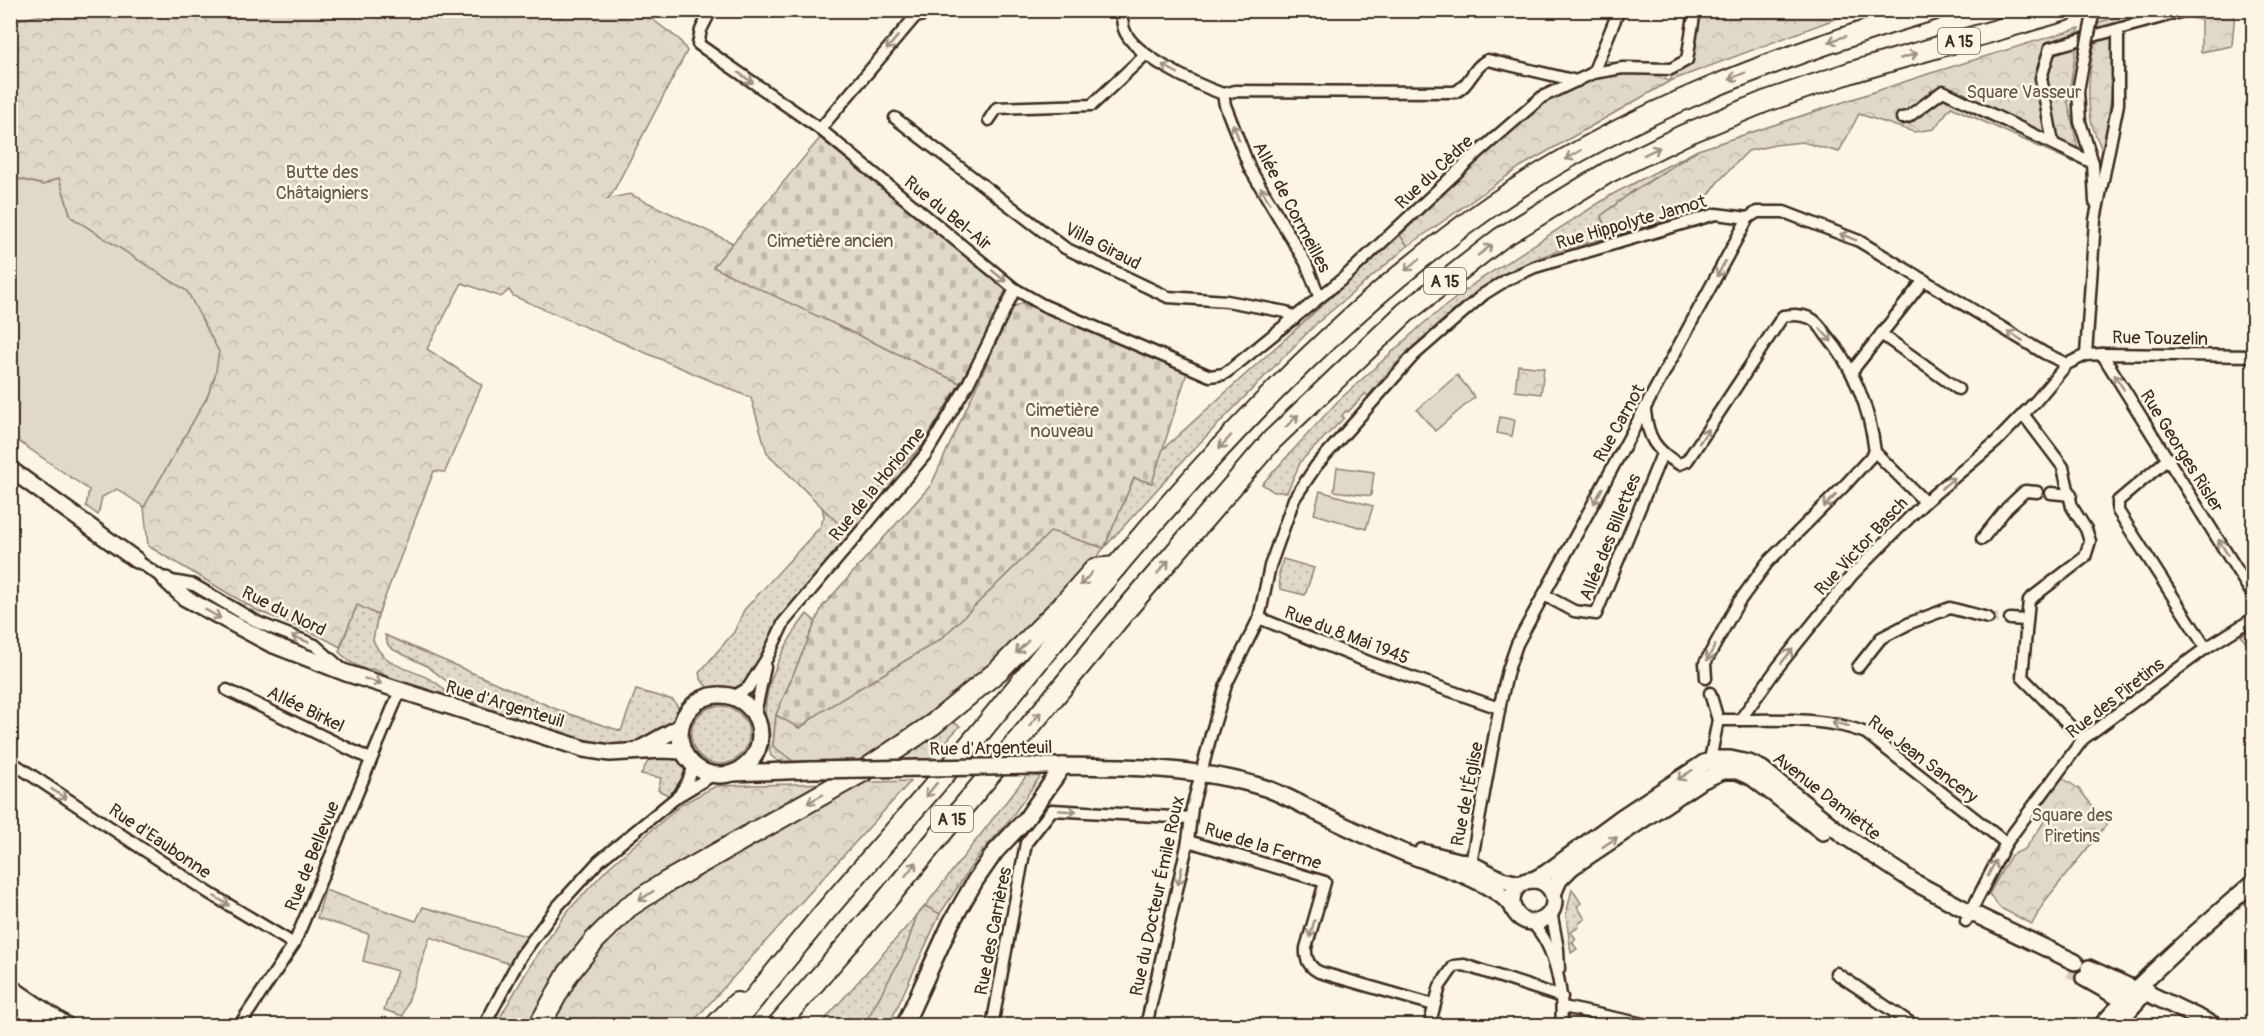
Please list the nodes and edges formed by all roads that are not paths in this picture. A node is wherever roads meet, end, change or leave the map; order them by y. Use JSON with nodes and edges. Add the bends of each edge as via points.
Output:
{"nodes":[{"id":1,"x":711,"y":10,"type":"edge"},
{"id":2,"x":938,"y":10,"type":"edge"},
{"id":3,"x":1121,"y":10,"type":"edge"},
{"id":4,"x":1619,"y":10,"type":"edge"},
{"id":5,"x":1695,"y":10,"type":"edge"},
{"id":6,"x":1933,"y":10,"type":"edge"},
{"id":7,"x":2066,"y":10,"type":"edge"},
{"id":8,"x":2094,"y":10,"type":"edge"},
{"id":9,"x":2187,"y":10,"type":"edge"},
{"id":10,"x":2118,"y":30,"type":"junction"},
{"id":11,"x":1145,"y":55,"type":"junction"},
{"id":12,"x":1593,"y":73,"type":"junction"},
{"id":13,"x":1578,"y":81,"type":"junction"},
{"id":14,"x":1223,"y":94,"type":"junction"},
{"id":15,"x":895,"y":118,"type":"dead end"},
{"id":16,"x":1902,"y":118,"type":"dead end"},
{"id":17,"x":989,"y":120,"type":"dead end"},
{"id":18,"x":820,"y":129,"type":"junction"},
{"id":19,"x":2053,"y":143,"type":"junction"},
{"id":20,"x":2093,"y":163,"type":"junction"},
{"id":21,"x":1748,"y":218,"type":"junction"},
{"id":22,"x":2096,"y":220,"type":"junction"},
{"id":23,"x":1923,"y":280,"type":"junction"},
{"id":24,"x":1015,"y":290,"type":"junction"},
{"id":25,"x":1319,"y":296,"type":"junction"},
{"id":26,"x":1294,"y":319,"type":"junction"},
{"id":27,"x":1881,"y":334,"type":"junction"},
{"id":28,"x":2102,"y":354,"type":"junction"},
{"id":29,"x":2086,"y":355,"type":"junction"},
{"id":30,"x":2253,"y":356,"type":"edge"},
{"id":31,"x":2067,"y":364,"type":"junction"},
{"id":32,"x":1852,"y":371,"type":"junction"},
{"id":33,"x":1197,"y":372,"type":"joint"},
{"id":34,"x":1958,"y":389,"type":"dead end"},
{"id":35,"x":1644,"y":411,"type":"junction"},
{"id":36,"x":2023,"y":414,"type":"junction"},
{"id":37,"x":1875,"y":452,"type":"junction"},
{"id":38,"x":1662,"y":454,"type":"junction"},
{"id":39,"x":2169,"y":458,"type":"junction"},
{"id":40,"x":10,"y":469,"type":"edge"},
{"id":41,"x":2037,"y":492,"type":"dead end"},
{"id":42,"x":2051,"y":493,"type":"dead end"},
{"id":43,"x":2071,"y":495,"type":"junction"},
{"id":44,"x":1925,"y":502,"type":"junction"},
{"id":45,"x":1982,"y":539,"type":"dead end"},
{"id":46,"x":136,"y":560,"type":"joint"},
{"id":47,"x":1116,"y":567,"type":"junction"},
{"id":48,"x":166,"y":580,"type":"joint"},
{"id":49,"x":1544,"y":595,"type":"junction"},
{"id":50,"x":2253,"y":597,"type":"edge"},
{"id":51,"x":1259,"y":618,"type":"junction"},
{"id":52,"x":1988,"y":618,"type":"tunnel mouth"},
{"id":53,"x":2253,"y":618,"type":"edge"},
{"id":54,"x":2010,"y":619,"type":"tunnel mouth"},
{"id":55,"x":2026,"y":620,"type":"junction"},
{"id":56,"x":1517,"y":644,"type":"joint"},
{"id":57,"x":2206,"y":648,"type":"junction"},
{"id":58,"x":767,"y":658,"type":"junction"},
{"id":59,"x":1858,"y":667,"type":"dead end"},
{"id":60,"x":1707,"y":678,"type":"dead end"},
{"id":61,"x":227,"y":690,"type":"dead end"},
{"id":62,"x":400,"y":691,"type":"junction"},
{"id":63,"x":1710,"y":693,"type":"dead end"},
{"id":64,"x":733,"y":696,"type":"junction"},
{"id":65,"x":1499,"y":708,"type":"junction"},
{"id":66,"x":754,"y":714,"type":"junction"},
{"id":67,"x":1718,"y":720,"type":"junction"},
{"id":68,"x":1740,"y":720,"type":"junction"},
{"id":69,"x":680,"y":727,"type":"junction"},
{"id":70,"x":2084,"y":740,"type":"junction"},
{"id":71,"x":757,"y":750,"type":"junction"},
{"id":72,"x":635,"y":751,"type":"junction"},
{"id":73,"x":683,"y":751,"type":"junction"},
{"id":74,"x":370,"y":759,"type":"junction"},
{"id":75,"x":1710,"y":760,"type":"junction"},
{"id":76,"x":10,"y":761,"type":"edge"},
{"id":77,"x":694,"y":766,"type":"junction"},
{"id":78,"x":1063,"y":766,"type":"junction"},
{"id":79,"x":782,"y":772,"type":"junction"},
{"id":80,"x":733,"y":773,"type":"junction"},
{"id":81,"x":1200,"y":774,"type":"junction"},
{"id":82,"x":713,"y":775,"type":"junction"},
{"id":83,"x":678,"y":796,"type":"junction"},
{"id":84,"x":1190,"y":819,"type":"junction"},
{"id":85,"x":1188,"y":841,"type":"junction"},
{"id":86,"x":1381,"y":842,"type":"junction"},
{"id":87,"x":2006,"y":843,"type":"junction"},
{"id":88,"x":1470,"y":864,"type":"junction"},
{"id":89,"x":1526,"y":882,"type":"junction"},
{"id":90,"x":2253,"y":882,"type":"edge"},
{"id":91,"x":1480,"y":883,"type":"junction"},
{"id":92,"x":1553,"y":894,"type":"junction"},
{"id":93,"x":883,"y":904,"type":"junction"},
{"id":94,"x":1511,"y":904,"type":"junction"},
{"id":95,"x":828,"y":908,"type":"junction"},
{"id":96,"x":1551,"y":911,"type":"junction"},
{"id":97,"x":1968,"y":916,"type":"junction"},
{"id":98,"x":1532,"y":923,"type":"junction"},
{"id":99,"x":294,"y":944,"type":"junction"},
{"id":100,"x":934,"y":959,"type":"junction"},
{"id":101,"x":1836,"y":973,"type":"dead end"},
{"id":102,"x":1558,"y":978,"type":"junction"},
{"id":103,"x":10,"y":987,"type":"edge"},
{"id":104,"x":2132,"y":995,"type":"junction"},
{"id":105,"x":1562,"y":1002,"type":"junction"},
{"id":106,"x":10,"y":1005,"type":"edge"},
{"id":107,"x":1434,"y":1005,"type":"junction"},
{"id":108,"x":44,"y":1026,"type":"edge"},
{"id":109,"x":67,"y":1026,"type":"edge"},
{"id":110,"x":239,"y":1026,"type":"edge"},
{"id":111,"x":484,"y":1026,"type":"edge"},
{"id":112,"x":539,"y":1026,"type":"edge"},
{"id":113,"x":715,"y":1026,"type":"edge"},
{"id":114,"x":732,"y":1026,"type":"edge"},
{"id":115,"x":777,"y":1026,"type":"edge"},
{"id":116,"x":789,"y":1026,"type":"edge"},
{"id":117,"x":904,"y":1026,"type":"edge"},
{"id":118,"x":914,"y":1026,"type":"edge"},
{"id":119,"x":992,"y":1026,"type":"edge"},
{"id":120,"x":1146,"y":1026,"type":"edge"},
{"id":121,"x":1429,"y":1026,"type":"edge"},
{"id":122,"x":1561,"y":1026,"type":"edge"},
{"id":123,"x":1653,"y":1026,"type":"edge"},
{"id":124,"x":1916,"y":1026,"type":"edge"},
{"id":125,"x":2101,"y":1026,"type":"edge"},
{"id":126,"x":2108,"y":1026,"type":"edge"},
{"id":127,"x":2115,"y":1026,"type":"edge"},
{"id":128,"x":2216,"y":1026,"type":"edge"}],
"edges":[{"from":1,"to":18,"type":"street","name":"Rue du Bel-Air","one_way":true,"via":[[698,44]]},
{"from":2,"to":18,"type":"street","one_way":true,"via":[[914,18]]},
{"from":3,"to":11,"type":"street","via":[[1124,30]]},
{"from":4,"to":12,"type":"street"},
{"from":5,"to":12,"type":"street","name":"Rue du Cèdre","via":[[1686,60],[1671,69],[1623,68]]},
{"from":6,"to":47,"type":"highway","number":"A 15","one_way":true,"via":[[1842,37],[1671,104],[1592,144],[1494,204],[1414,263],[1323,342],[1248,416]]},
{"from":93,"to":7,"type":"highway","number":"A 15","one_way":true,"via":[[1272,440],[1405,313],[1501,238],[1607,173],[1764,102],[1852,72]]},
{"from":8,"to":20,"type":"street","bridge":true,"via":[[2078,91],[2080,122]]},
{"from":9,"to":10,"type":"street"},
{"from":10,"to":19,"type":"street","via":[[2050,48],[2041,78]]},
{"from":10,"to":22,"type":"street","via":[[2118,104]]},
{"from":14,"to":11,"type":"street","one_way":true},
{"from":11,"to":17,"type":"street","via":[[1092,105],[997,108]]},
{"from":12,"to":13,"type":"street","name":"Rue du Cèdre"},
{"from":13,"to":14,"type":"street","via":[[1488,60],[1455,92]]},
{"from":13,"to":25,"type":"street","name":"Rue du Cèdre","via":[[1542,97],[1346,276]]},
{"from":25,"to":14,"type":"street","name":"Allée de Cormeilles","one_way":true,"via":[[1306,263],[1250,169]]},
{"from":15,"to":26,"type":"street","name":"Villa Giraud","via":[[1065,248],[1167,297],[1227,301],[1286,312]]},
{"from":16,"to":19,"type":"street","via":[[1943,91]]},
{"from":18,"to":24,"type":"street","name":"Rue du Bel-Air","one_way":true},
{"from":19,"to":20,"type":"street"},
{"from":20,"to":22,"type":"street"},
{"from":23,"to":21,"type":"street","name":"Rue Hippolyte Jamot","one_way":true,"via":[[1859,241],[1785,213],[1757,212]]},
{"from":21,"to":35,"type":"street","name":"Rue Carnot","one_way":true},
{"from":21,"to":51,"type":"street","name":"Rue Hippolyte Jamot","via":[[1716,214],[1534,267],[1484,294],[1414,355],[1316,466],[1294,499],[1284,523]]},
{"from":22,"to":29,"type":"street"},
{"from":23,"to":27,"type":"street"},
{"from":31,"to":23,"type":"street","name":"Rue Hippolyte Jamot","one_way":true},
{"from":24,"to":33,"type":"street","name":"Rue du Bel-Air"},
{"from":24,"to":58,"type":"street","name":"Rue de la Horionne","via":[[976,369],[926,454],[784,622]]},
{"from":25,"to":26,"type":"street","name":"Rue du Cèdre"},
{"from":26,"to":33,"type":"street","name":"Rue du Cèdre","via":[[1224,374],[1210,376]]},
{"from":27,"to":32,"type":"street"},
{"from":27,"to":34,"type":"street"},
{"from":28,"to":29,"type":"street","name":"Rue Touzelin"},
{"from":28,"to":30,"type":"street","name":"Rue Touzelin"},
{"from":39,"to":28,"type":"street","name":"Rue Georges Risler","one_way":true},
{"from":29,"to":31,"type":"street","name":"Rue Touzelin"},
{"from":31,"to":36,"type":"street","name":"Rue Victor Basch"},
{"from":32,"to":37,"type":"street"},
{"from":38,"to":32,"type":"street","one_way":true,"via":[[1679,464],[1687,461],[1783,316],[1813,319]]},
{"from":35,"to":38,"type":"street","via":[[1647,429]]},
{"from":35,"to":49,"type":"street","name":"Rue Carnot","one_way":true},
{"from":36,"to":43,"type":"street","via":[[2063,467]]},
{"from":44,"to":36,"type":"street","name":"Rue Victor Basch","one_way":true},
{"from":37,"to":44,"type":"street"},
{"from":37,"to":60,"type":"street","one_way":true,"via":[[1767,563],[1738,603],[1706,663]]},
{"from":38,"to":49,"type":"street","name":"Allée des Billettes","via":[[1596,614],[1574,611]]},
{"from":50,"to":39,"type":"street","name":"Rue Georges Risler","one_way":true},
{"from":39,"to":57,"type":"street","via":[[2118,501],[2118,511]]},
{"from":40,"to":46,"type":"main road","name":"Rue du Nord"},
{"from":41,"to":45,"type":"street","via":[[2025,491]]},
{"from":42,"to":43,"type":"street"},
{"from":43,"to":55,"type":"street","via":[[2072,507],[2090,541],[2085,557],[2029,600]]},
{"from":68,"to":44,"type":"street","name":"Rue Victor Basch","one_way":true,"via":[[1852,574]]},
{"from":46,"to":48,"type":"street","name":"Rue du Nord"},
{"from":47,"to":95,"type":"highway","number":"A 15","one_way":true},
{"from":47,"to":112,"type":"highway","one_way":true,"via":[[1095,569],[999,670],[932,725],[865,770],[628,907],[568,974]]},
{"from":48,"to":62,"type":"main road","name":"Rue du Nord","one_way":true,"via":[[185,598],[253,636],[346,674]]},
{"from":49,"to":56,"type":"street","name":"Rue Carnot"},
{"from":51,"to":65,"type":"street","name":"Rue du 8 Mai 1945"},
{"from":51,"to":81,"type":"street","name":"Rue du Docteur Émile Roux","via":[[1226,685]]},
{"from":52,"to":59,"type":"street","via":[[1950,609],[1930,616],[1881,638]]},
{"from":53,"to":57,"type":"street","name":"Rue des Piretins"},
{"from":54,"to":55,"type":"street"},
{"from":55,"to":70,"type":"street","via":[[2022,677]]},
{"from":56,"to":65,"type":"street","name":"Rue de l'Église"},
{"from":57,"to":70,"type":"street","name":"Rue des Piretins"},
{"from":58,"to":64,"type":"street","name":"Rue de la Horionne","via":[[748,688]]},
{"from":58,"to":66,"type":"street","name":"Rue de la Horionne"},
{"from":61,"to":74,"type":"street","name":"Allée Birkel"},
{"from":62,"to":72,"type":"main road","name":"Rue d'Argenteuil","via":[[584,748],[610,753]]},
{"from":62,"to":74,"type":"street","name":"Rue de Bellevue"},
{"from":63,"to":67,"type":"street"},
{"from":64,"to":66,"type":"main road"},
{"from":64,"to":69,"type":"main road","via":[[718,694],[693,704]]},
{"from":65,"to":88,"type":"street","name":"Rue de l'Église"},
{"from":66,"to":71,"type":"main road","via":[[760,738]]},
{"from":67,"to":68,"type":"street"},
{"from":67,"to":75,"type":"street"},
{"from":87,"to":68,"type":"street","name":"Rue Jean Sancery","one_way":true,"via":[[1866,733],[1820,720]]},
{"from":69,"to":72,"type":"main road","name":"Rue d'Argenteuil"},
{"from":69,"to":73,"type":"main road"},
{"from":70,"to":87,"type":"street","name":"Rue des Piretins"},
{"from":71,"to":79,"type":"main road","via":[[766,763]]},
{"from":71,"to":80,"type":"main road","via":[[747,764]]},
{"from":72,"to":73,"type":"main road","name":"Rue d'Argenteuil"},
{"from":73,"to":77,"type":"main road"},
{"from":74,"to":99,"type":"street","name":"Rue de Bellevue"},
{"from":75,"to":89,"type":"main road","one_way":true,"via":[[1546,873]]},
{"from":75,"to":97,"type":"main road","name":"Avenue Damiette","via":[[1736,759],[1762,769],[1870,854]]},
{"from":76,"to":99,"type":"street","name":"Rue d'Eaubonne","one_way":true,"via":[[209,893]]},
{"from":77,"to":82,"type":"main road"},
{"from":77,"to":83,"type":"street"},
{"from":78,"to":79,"type":"main road","name":"Rue d'Argenteuil","bridge":true},
{"from":78,"to":81,"type":"main road","name":"Rue d'Argenteuil"},
{"from":78,"to":100,"type":"main road","via":[[1026,819],[982,869]]},
{"from":79,"to":80,"type":"main road","name":"Rue d'Argenteuil"},
{"from":80,"to":82,"type":"main road"},
{"from":81,"to":84,"type":"street","name":"Rue du Docteur Émile Roux"},
{"from":81,"to":86,"type":"main road","name":"Rue d'Argenteuil","via":[[1266,788]]},
{"from":82,"to":83,"type":"street"},
{"from":83,"to":111,"type":"street","via":[[599,861],[557,907],[521,957]]},
{"from":84,"to":85,"type":"street","name":"Rue du Docteur Émile Roux"},
{"from":119,"to":84,"type":"street","name":"Rue des Carrières","one_way":true,"via":[[1026,843],[1052,810]]},
{"from":85,"to":107,"type":"street","name":"Rue de la Ferme","one_way":true,"via":[[1325,882],[1306,948],[1310,965],[1319,972]]},
{"from":85,"to":120,"type":"street","name":"Rue du Docteur Émile Roux","one_way":true},
{"from":86,"to":88,"type":"main road"},
{"from":86,"to":91,"type":"main road"},
{"from":97,"to":87,"type":"street","name":"Rue des Piretins","one_way":true},
{"from":88,"to":89,"type":"main road","via":[[1502,880]]},
{"from":88,"to":91,"type":"street","name":"Rue de l'Église"},
{"from":89,"to":92,"type":"main road","via":[[1545,884]]},
{"from":89,"to":94,"type":"main road","via":[[1514,891]]},
{"from":90,"to":104,"type":"main road","via":[[2187,939]]},
{"from":91,"to":94,"type":"main road"},
{"from":92,"to":96,"type":"main road"},
{"from":92,"to":97,"type":"main road","name":"Avenue Damiette","one_way":true,"via":[[1559,880],[1572,867],[1709,776],[1730,770],[1753,777],[1870,865]]},
{"from":93,"to":115,"type":"highway","number":"A 15"},
{"from":93,"to":116,"type":"highway"},
{"from":94,"to":98,"type":"main road","via":[[1518,917]]},
{"from":95,"to":113,"type":"highway"},
{"from":95,"to":114,"type":"highway","number":"A 15"},
{"from":96,"to":98,"type":"main road","via":[[1545,919]]},
{"from":96,"to":102,"type":"street","via":[[1558,949]]},
{"from":97,"to":104,"type":"main road","name":"Avenue Damiette"},
{"from":98,"to":102,"type":"street","via":[[1541,934]]},
{"from":99,"to":110,"type":"street","name":"Rue de Bellevue"},
{"from":100,"to":117,"type":"main road"},
{"from":100,"to":118,"type":"main road"},
{"from":101,"to":124,"type":"street"},
{"from":102,"to":105,"type":"street"},
{"from":103,"to":109,"type":"main road"},
{"from":104,"to":125,"type":"main road"},
{"from":104,"to":126,"type":"main road"},
{"from":104,"to":127,"type":"main road"},
{"from":104,"to":128,"type":"main road","name":"Avenue Damiette"},
{"from":105,"to":107,"type":"street","via":[[1464,965],[1454,966],[1448,974]]},
{"from":105,"to":122,"type":"street"},
{"from":105,"to":123,"type":"street"},
{"from":106,"to":108,"type":"main road"},
{"from":107,"to":121,"type":"street"}]}
